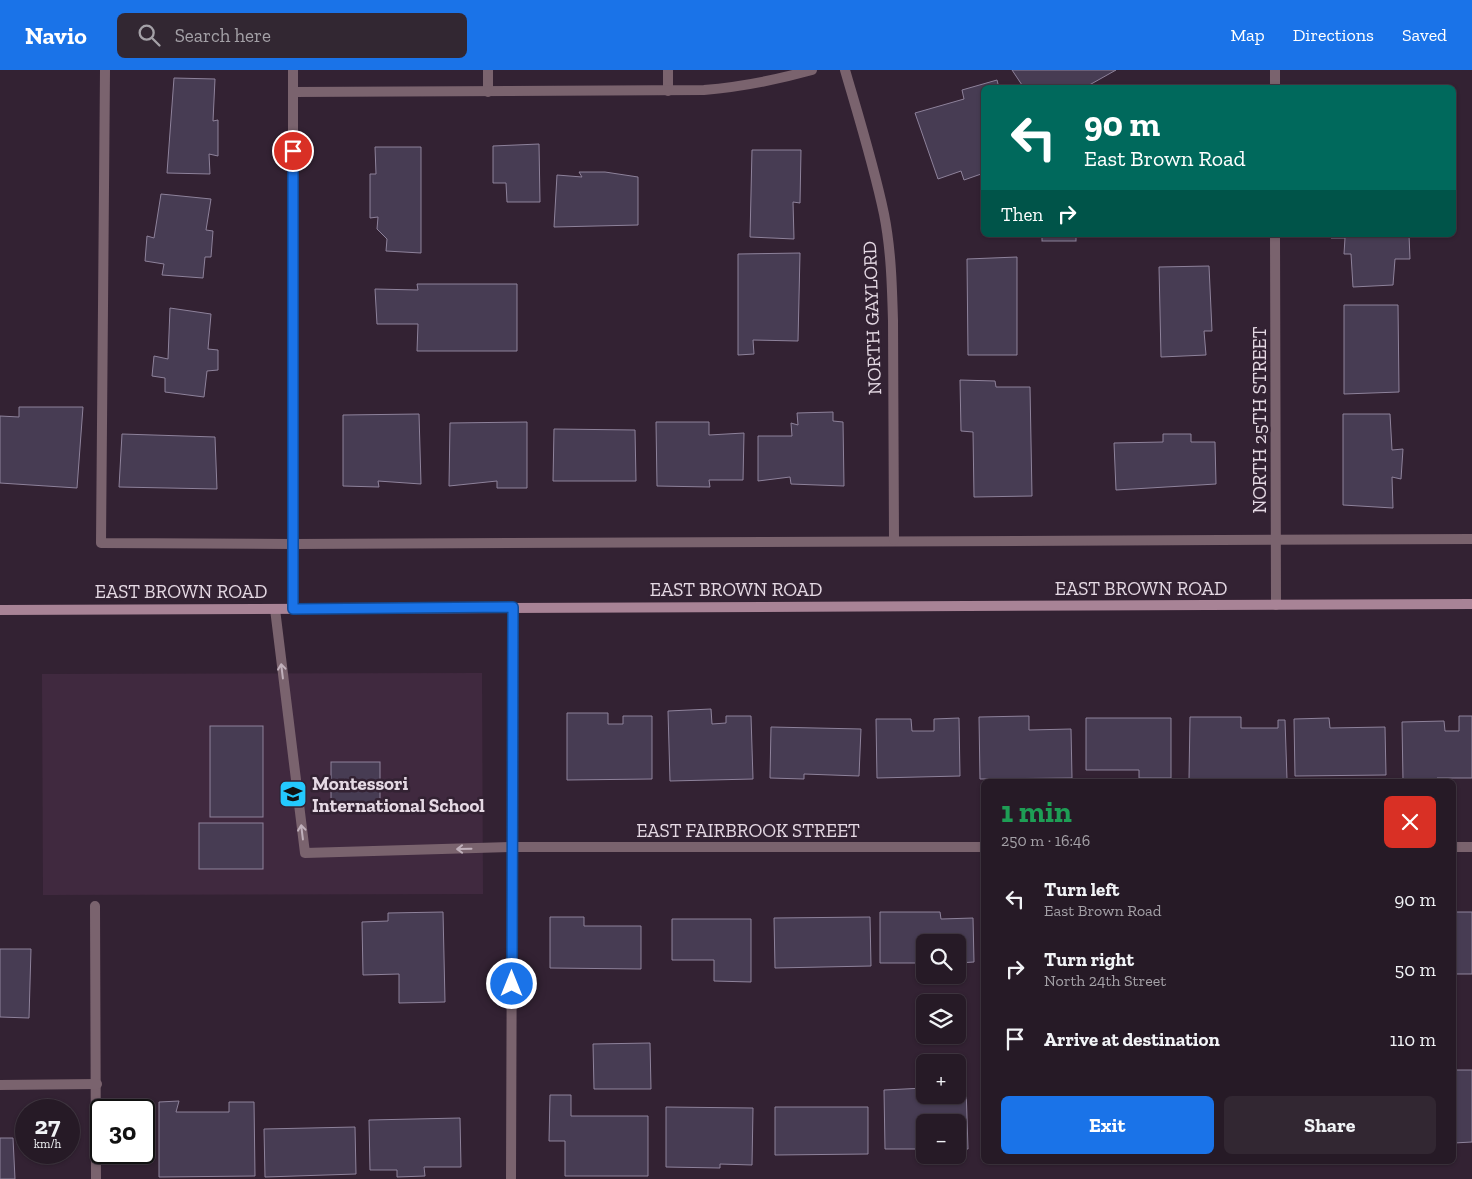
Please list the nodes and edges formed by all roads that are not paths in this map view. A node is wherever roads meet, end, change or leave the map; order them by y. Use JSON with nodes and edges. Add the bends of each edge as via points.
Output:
{"nodes":[{"id":1,"x":105,"y":70,"type":"edge"},
{"id":2,"x":293,"y":70,"type":"edge"},
{"id":3,"x":488,"y":70,"type":"edge"},
{"id":4,"x":668,"y":70,"type":"edge"},
{"id":5,"x":812,"y":70,"type":"edge"},
{"id":6,"x":846,"y":70,"type":"edge"},
{"id":7,"x":1275,"y":70,"type":"edge"},
{"id":8,"x":1275,"y":85,"type":"edge"},
{"id":9,"x":668,"y":91,"type":"junction"},
{"id":10,"x":293,"y":92,"type":"junction"},
{"id":11,"x":488,"y":92,"type":"junction"},
{"id":12,"x":1276,"y":237,"type":"edge"},
{"id":13,"x":1472,"y":539,"type":"edge"},
{"id":14,"x":894,"y":540,"type":"junction"},
{"id":15,"x":1276,"y":540,"type":"junction"},
{"id":16,"x":293,"y":544,"type":"junction"},
{"id":17,"x":1472,"y":604,"type":"edge"},
{"id":18,"x":1276,"y":605,"type":"junction"},
{"id":19,"x":513,"y":607,"type":"junction"},
{"id":20,"x":275,"y":609,"type":"junction"},
{"id":21,"x":293,"y":609,"type":"junction"},
{"id":22,"x":0,"y":610,"type":"edge"},
{"id":23,"x":513,"y":847,"type":"junction"},
{"id":24,"x":981,"y":847,"type":"edge"},
{"id":25,"x":1456,"y":847,"type":"edge"},
{"id":26,"x":1472,"y":847,"type":"edge"},
{"id":27,"x":95,"y":906,"type":"dead end"},
{"id":28,"x":96,"y":1084,"type":"junction"},
{"id":29,"x":0,"y":1085,"type":"edge"},
{"id":30,"x":96,"y":1179,"type":"edge"},
{"id":31,"x":511,"y":1179,"type":"edge"}],
"edges":[{"from":1,"to":16,"type":"street","via":[[101,543]]},
{"from":2,"to":10,"type":"street"},
{"from":3,"to":11,"type":"street"},
{"from":4,"to":9,"type":"street"},
{"from":5,"to":9,"type":"street","via":[[739,87]]},
{"from":6,"to":14,"type":"street","name":"NORTH GAYLORD","via":[[879,191],[889,251],[893,321]]},
{"from":7,"to":8,"type":"street"},
{"from":9,"to":11,"type":"street"},
{"from":10,"to":11,"type":"street"},
{"from":10,"to":16,"type":"street"},
{"from":12,"to":15,"type":"street","name":"NORTH 25TH STREET"},
{"from":13,"to":15,"type":"street"},
{"from":14,"to":15,"type":"street"},
{"from":14,"to":16,"type":"street"},
{"from":15,"to":18,"type":"street","name":"NORTH 25TH STREET"},
{"from":16,"to":21,"type":"street"},
{"from":17,"to":18,"type":"main road","name":"EAST BROWN ROAD"},
{"from":18,"to":19,"type":"main road","name":"EAST BROWN ROAD"},
{"from":19,"to":21,"type":"main road","name":"EAST BROWN ROAD"},
{"from":19,"to":23,"type":"street"},
{"from":20,"to":21,"type":"main road","name":"EAST BROWN ROAD"},
{"from":20,"to":22,"type":"main road","name":"EAST BROWN ROAD"},
{"from":23,"to":20,"type":"street","name":"EAST FAIRBROOK STREET","one_way":true,"via":[[305,853]]},
{"from":23,"to":24,"type":"street","name":"EAST FAIRBROOK STREET"},
{"from":23,"to":31,"type":"street"},
{"from":25,"to":26,"type":"street"},
{"from":27,"to":28,"type":"street"},
{"from":28,"to":29,"type":"street"},
{"from":28,"to":30,"type":"street"}]}
